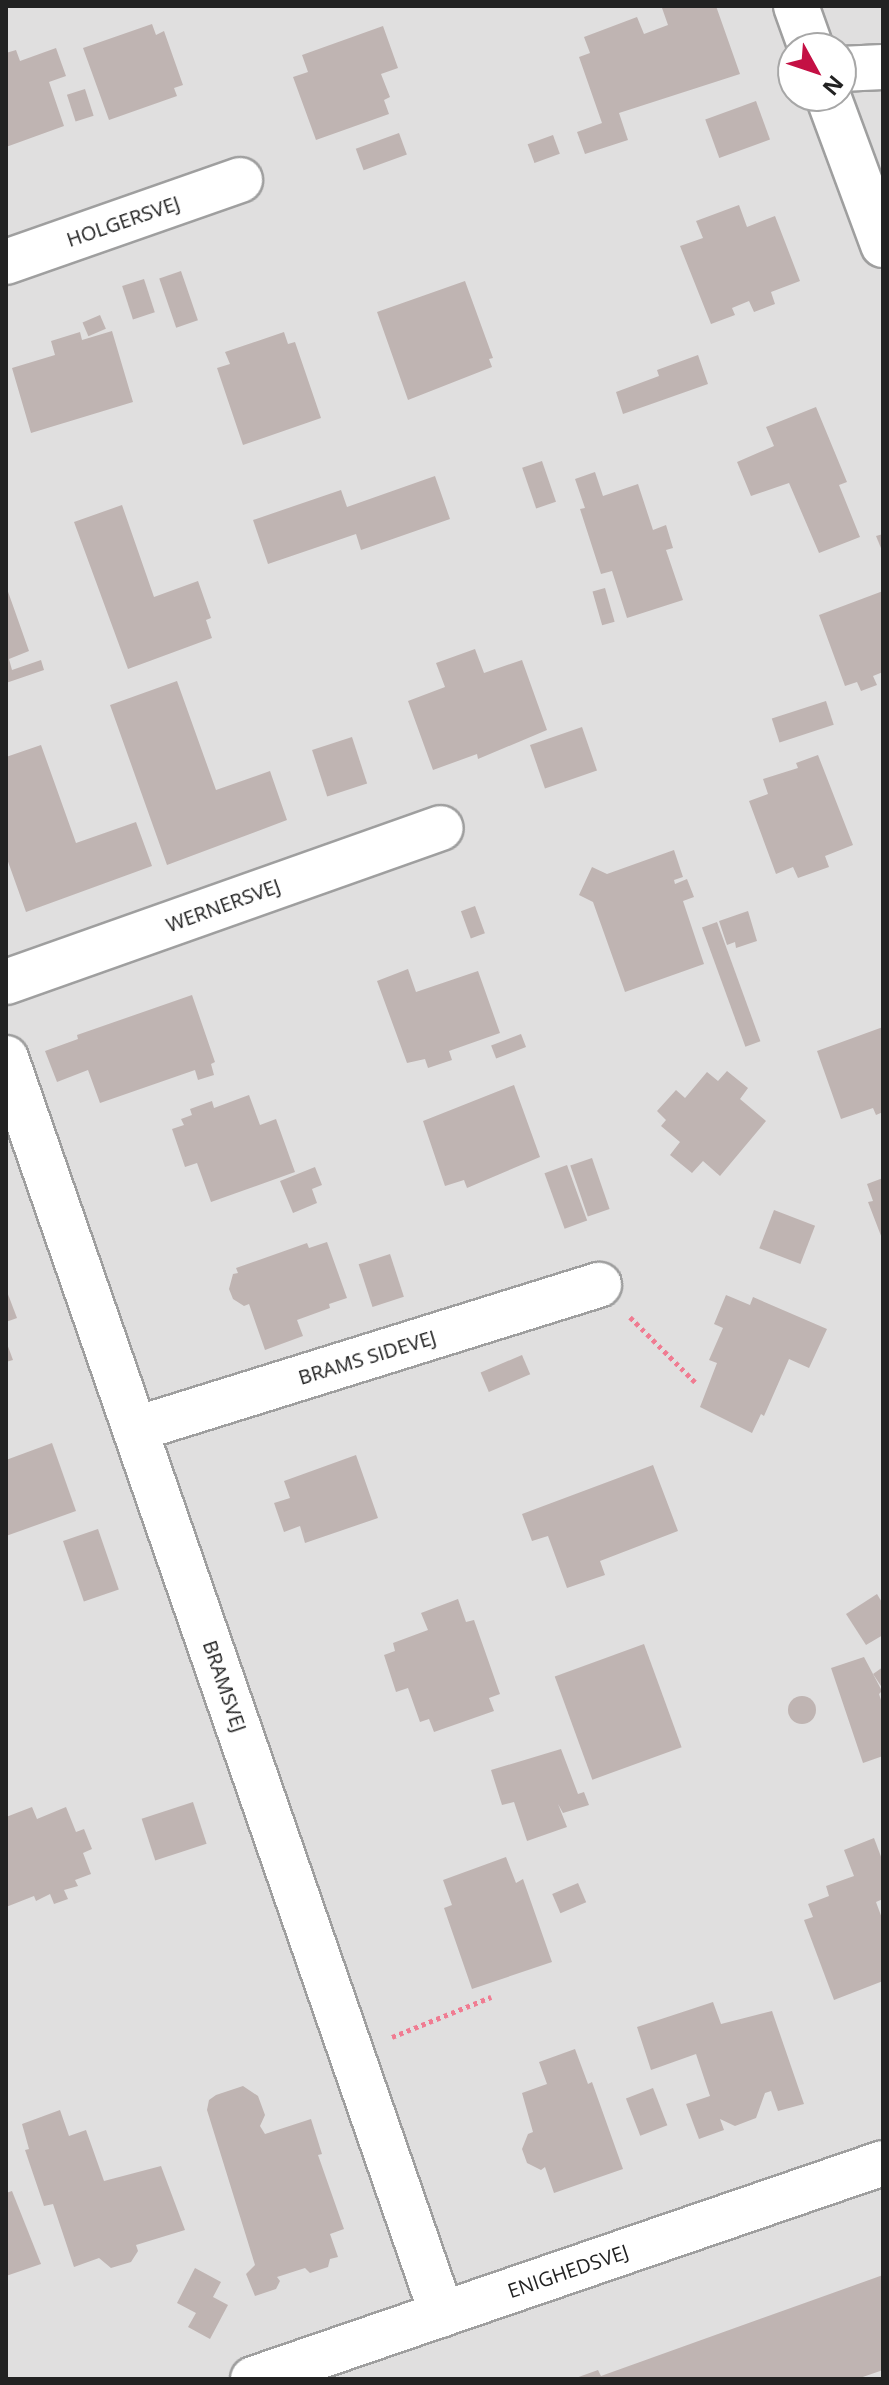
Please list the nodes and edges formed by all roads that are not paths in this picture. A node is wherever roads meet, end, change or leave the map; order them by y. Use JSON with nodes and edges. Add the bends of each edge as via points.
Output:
{"nodes":[{"id":1,"x":796,"y":6,"type":"edge"},
{"id":2,"x":805,"y":32,"type":"edge"},
{"id":3,"x":883,"y":67,"type":"edge"},
{"id":4,"x":857,"y":68,"type":"edge"},
{"id":5,"x":834,"y":112,"type":"edge"},
{"id":6,"x":240,"y":180,"type":"dead end"},
{"id":7,"x":883,"y":245,"type":"edge"},
{"id":8,"x":6,"y":262,"type":"edge"},
{"id":9,"x":440,"y":828,"type":"dead end"},
{"id":10,"x":6,"y":982,"type":"edge"},
{"id":11,"x":6,"y":1058,"type":"edge"},
{"id":12,"x":599,"y":1285,"type":"road end"},
{"id":13,"x":136,"y":1429,"type":"junction"},
{"id":14,"x":883,"y":2163,"type":"edge"},
{"id":15,"x":442,"y":2314,"type":"junction"},
{"id":16,"x":253,"y":2379,"type":"edge"}],
"edges":[{"from":1,"to":2,"type":"street"},
{"from":3,"to":4,"type":"street"},
{"from":5,"to":7,"type":"street"},
{"from":6,"to":8,"type":"street","name":"HOLGERSVEJ"},
{"from":9,"to":10,"type":"street","name":"WERNERSVEJ"},
{"from":11,"to":13,"type":"street","name":"BRAMSVEJ"},
{"from":12,"to":13,"type":"street","name":"BRAMS SIDEVEJ"},
{"from":13,"to":15,"type":"street","name":"BRAMSVEJ"},
{"from":14,"to":15,"type":"street","name":"ENIGHEDSVEJ"},
{"from":15,"to":16,"type":"street","name":"ENIGHEDSVEJ"}]}
